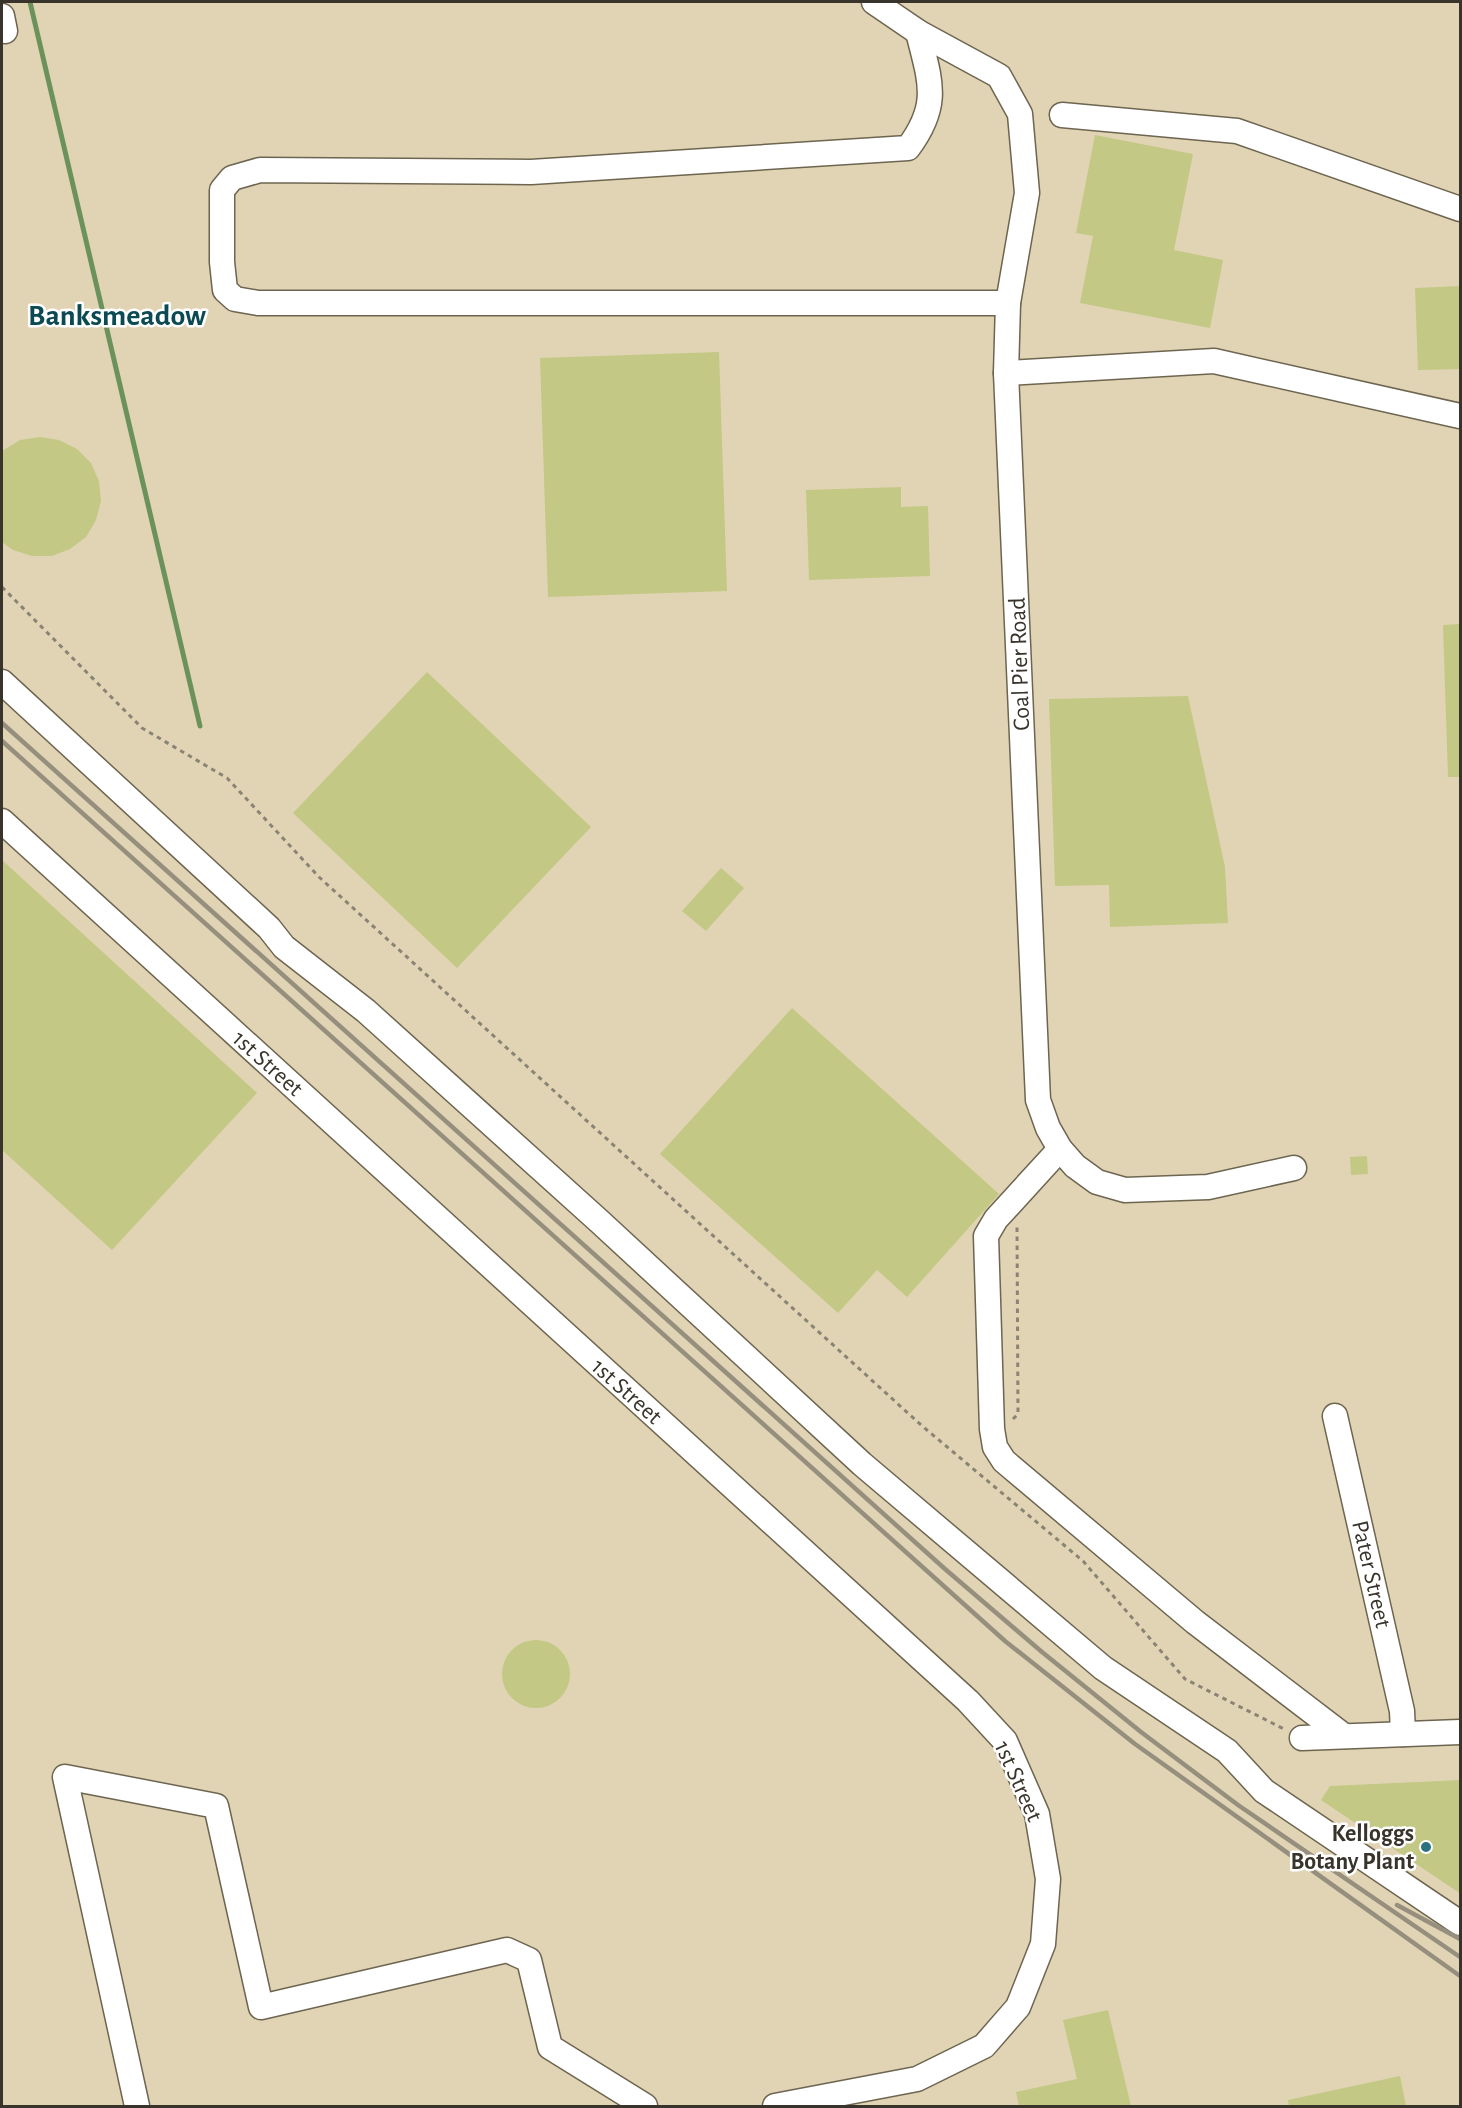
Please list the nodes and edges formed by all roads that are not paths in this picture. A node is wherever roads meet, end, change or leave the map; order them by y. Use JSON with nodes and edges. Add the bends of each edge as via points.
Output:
{"nodes":[{"id":1,"x":874,"y":2,"type":"edge"},
{"id":2,"x":918,"y":32,"type":"junction"},
{"id":3,"x":1062,"y":115,"type":"dead end"},
{"id":4,"x":1461,"y":209,"type":"edge"},
{"id":5,"x":1008,"y":303,"type":"junction"},
{"id":6,"x":1006,"y":373,"type":"junction"},
{"id":7,"x":1461,"y":416,"type":"edge"},
{"id":8,"x":2,"y":682,"type":"edge"},
{"id":9,"x":2,"y":821,"type":"edge"},
{"id":10,"x":1060,"y":1149,"type":"junction"},
{"id":11,"x":1294,"y":1168,"type":"dead end"},
{"id":12,"x":1335,"y":1416,"type":"dead end"},
{"id":13,"x":1461,"y":1732,"type":"edge"},
{"id":14,"x":1404,"y":1734,"type":"junction"},
{"id":15,"x":1344,"y":1736,"type":"junction"},
{"id":16,"x":1302,"y":1738,"type":"road end"},
{"id":17,"x":1461,"y":1923,"type":"edge"},
{"id":18,"x":137,"y":2106,"type":"edge"},
{"id":19,"x":645,"y":2106,"type":"edge"},
{"id":20,"x":775,"y":2106,"type":"edge"}],
"edges":[{"from":1,"to":2,"type":"street","name":"Coal Pier Road"},
{"from":2,"to":5,"type":"street","name":"Coal Pier Road","via":[[999,76],[1020,114],[1027,193]]},
{"from":2,"to":5,"type":"street","via":[[932,99],[921,130],[908,148],[531,172],[260,170],[232,178],[222,190],[225,290],[235,299],[258,303]]},
{"from":3,"to":4,"type":"street","via":[[1237,131]]},
{"from":5,"to":6,"type":"street","name":"Coal Pier Road"},
{"from":6,"to":7,"type":"street","via":[[1214,361]]},
{"from":6,"to":10,"type":"street","name":"Coal Pier Road","via":[[1038,1100]]},
{"from":8,"to":17,"type":"street","via":[[284,946],[366,1011],[871,1471],[1103,1668],[1227,1751],[1264,1791]]},
{"from":9,"to":20,"type":"street","name":"1st Street","via":[[968,1701],[1005,1741],[1037,1814],[1048,1879],[1043,1944],[1018,2007],[984,2046],[917,2079]]},
{"from":10,"to":11,"type":"street","name":"Coal Pier Road","via":[[1097,1182],[1125,1190],[1208,1187]]},
{"from":10,"to":15,"type":"street","via":[[996,1219],[986,1236],[995,1447],[1004,1461],[1195,1622]]},
{"from":12,"to":14,"type":"street","name":"Pater Street","via":[[1400,1700]]},
{"from":13,"to":14,"type":"street"},
{"from":14,"to":15,"type":"street"},
{"from":15,"to":16,"type":"street"},
{"from":18,"to":19,"type":"street","via":[[65,1777],[216,1806],[261,2007],[507,1950],[529,1959],[550,2047]]}]}
